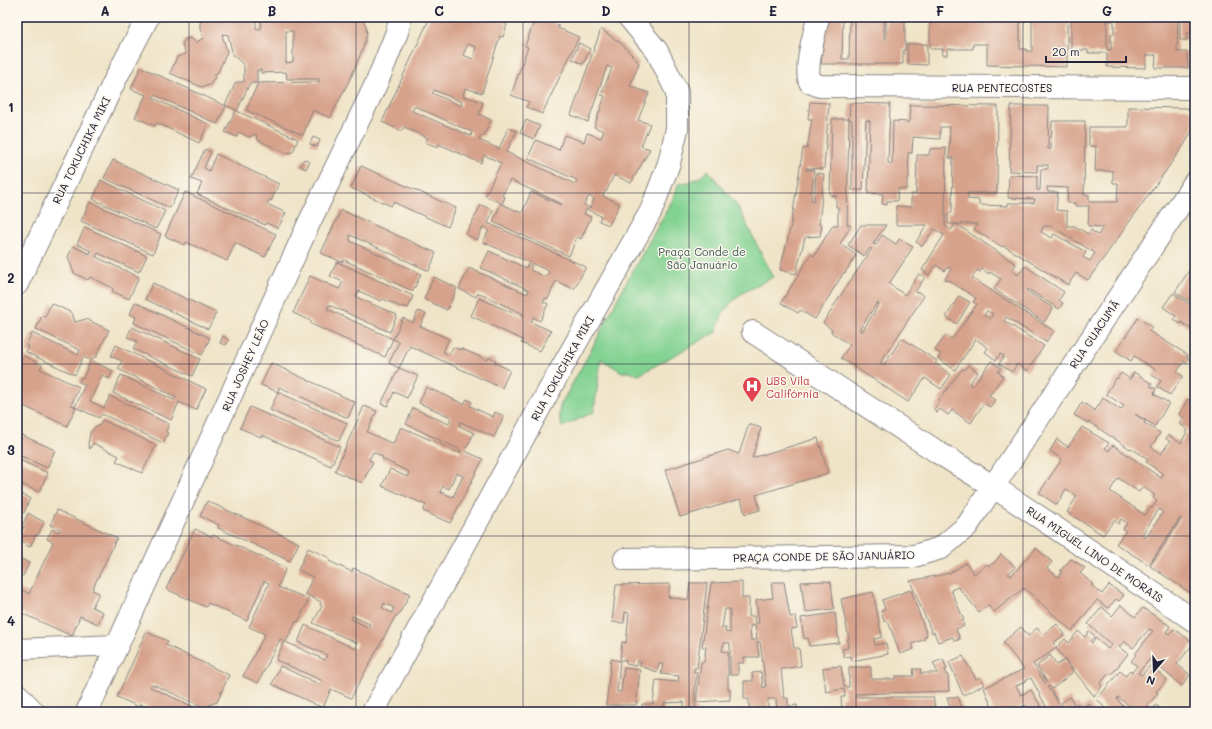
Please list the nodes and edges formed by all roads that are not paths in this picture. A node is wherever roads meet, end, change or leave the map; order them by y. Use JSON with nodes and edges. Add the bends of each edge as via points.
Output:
{"nodes":[{"id":1,"x":148,"y":17,"type":"edge"},
{"id":2,"x":401,"y":17,"type":"edge"},
{"id":3,"x":629,"y":17,"type":"edge"},
{"id":4,"x":818,"y":17,"type":"edge"},
{"id":5,"x":1195,"y":88,"type":"edge"},
{"id":6,"x":1195,"y":182,"type":"edge"},
{"id":7,"x":17,"y":284,"type":"edge"},
{"id":8,"x":753,"y":332,"type":"dead end"},
{"id":9,"x":994,"y":487,"type":"junction"},
{"id":10,"x":625,"y":559,"type":"dead end"},
{"id":11,"x":1195,"y":621,"type":"edge"},
{"id":12,"x":118,"y":644,"type":"junction"},
{"id":13,"x":17,"y":649,"type":"edge"},
{"id":14,"x":17,"y":693,"type":"edge"},
{"id":15,"x":35,"y":712,"type":"edge"},
{"id":16,"x":87,"y":712,"type":"edge"},
{"id":17,"x":373,"y":712,"type":"edge"}],
"edges":[{"from":1,"to":7,"type":"street","name":"RUA TOKUCHIKA MIKI"},
{"from":2,"to":12,"type":"street","name":"RUA JOSHEY LEÃO","via":[[377,82],[310,221]]},
{"from":3,"to":17,"type":"street","name":"RUA TOKUCHIKA MIKI","via":[[657,51],[677,92],[677,129],[669,163],[651,211],[552,385]]},
{"from":4,"to":5,"type":"street","name":"RUA PENTECOSTES","via":[[808,67],[808,76],[814,85]]},
{"from":6,"to":9,"type":"street","name":"RUA GUACUMÃ"},
{"from":8,"to":9,"type":"street"},
{"from":9,"to":10,"type":"street","name":"PRAÇA CONDE DE SÃO JANUÁRIO","via":[[967,526],[941,548],[914,556]]},
{"from":9,"to":11,"type":"street","name":"RUA MIGUEL LINO DE MORAIS"},
{"from":12,"to":13,"type":"street"},
{"from":12,"to":16,"type":"street","name":"RUA JOSHEY LEÃO"},
{"from":14,"to":15,"type":"street"}]}
